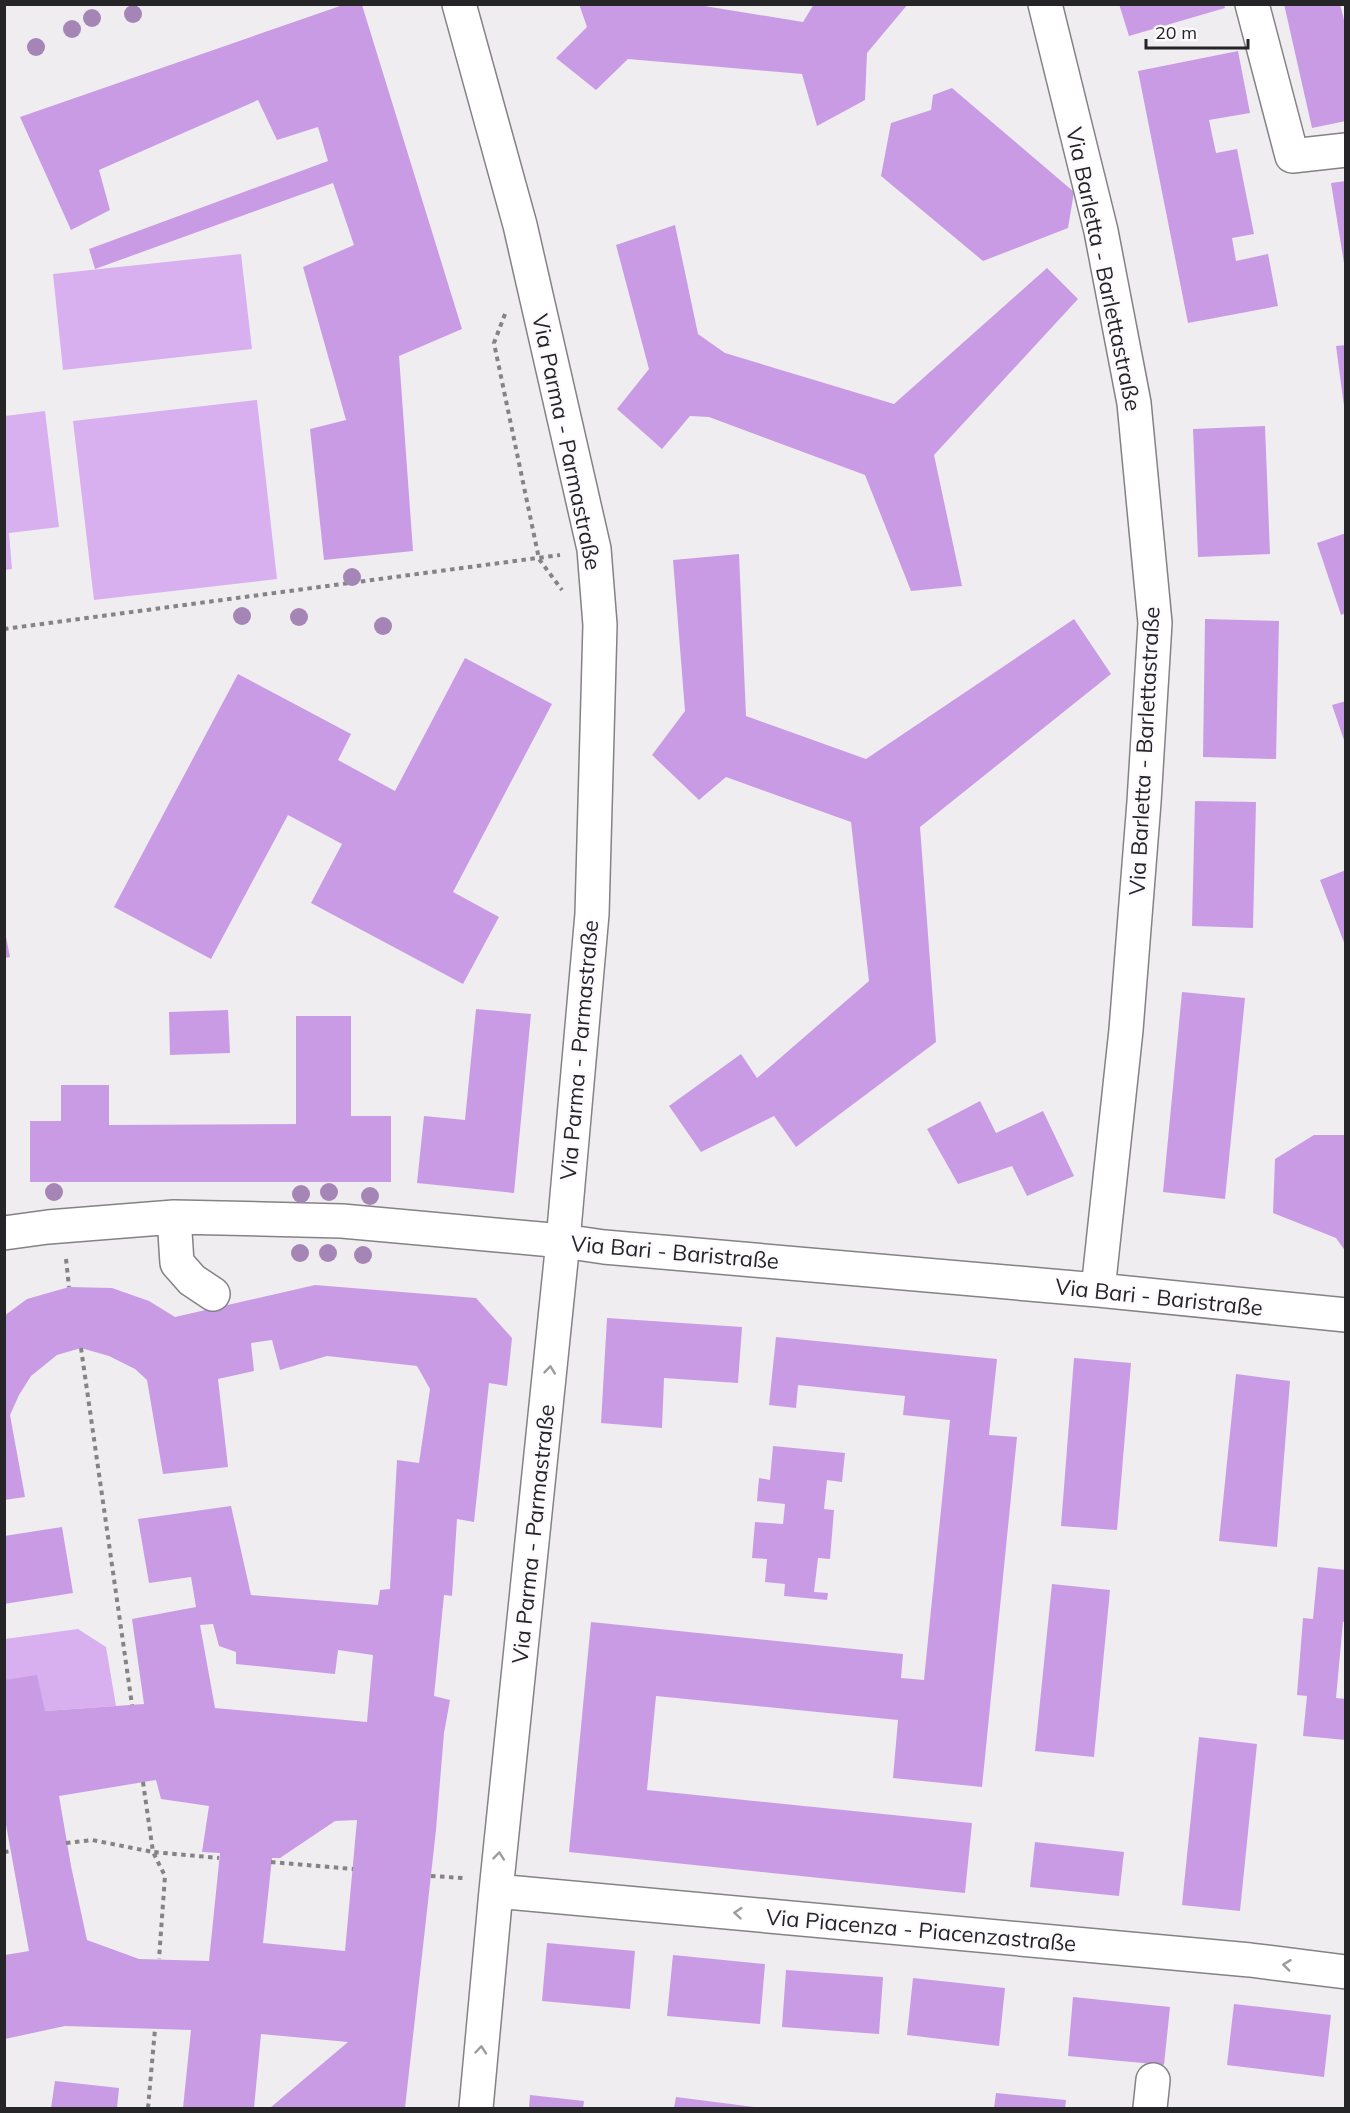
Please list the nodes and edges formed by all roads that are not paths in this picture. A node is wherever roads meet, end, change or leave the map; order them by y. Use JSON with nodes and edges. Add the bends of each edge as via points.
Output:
{"nodes":[{"id":1,"x":459,"y":4,"type":"edge"},
{"id":2,"x":1045,"y":4,"type":"edge"},
{"id":3,"x":1252,"y":4,"type":"edge"},
{"id":4,"x":1346,"y":150,"type":"edge"},
{"id":5,"x":174,"y":1217,"type":"junction"},
{"id":6,"x":4,"y":1233,"type":"edge"},
{"id":7,"x":563,"y":1241,"type":"junction"},
{"id":8,"x":1098,"y":1290,"type":"junction"},
{"id":9,"x":213,"y":1294,"type":"dead end"},
{"id":10,"x":1346,"y":1315,"type":"edge"},
{"id":11,"x":483,"y":1885,"type":"junction"},
{"id":12,"x":1346,"y":1972,"type":"edge"},
{"id":13,"x":476,"y":2109,"type":"edge"}],
"edges":[{"from":1,"to":7,"type":"street","name":"Via Parma - Parmastraße","via":[[520,225],[594,549],[600,625],[592,914]]},
{"from":2,"to":8,"type":"street","name":"Via Barletta - Barlettastraße","via":[[1101,231],[1134,403],[1155,624],[1126,1030]]},
{"from":3,"to":4,"type":"street","via":[[1292,156]]},
{"from":5,"to":6,"type":"street","name":"Via Bari - Baristraße"},
{"from":5,"to":7,"type":"street","name":"Via Bari - Baristraße","via":[[342,1221]]},
{"from":5,"to":9,"type":"street","via":[[177,1263],[192,1280]]},
{"from":7,"to":8,"type":"street","name":"Via Bari - Baristraße"},
{"from":11,"to":7,"type":"street","name":"Via Parma - Parmastraße","one_way":true},
{"from":8,"to":10,"type":"street","name":"Via Bari - Baristraße"},
{"from":12,"to":11,"type":"street","name":"Via Piacenza - Piacenzastraße","one_way":true},
{"from":13,"to":11,"type":"street","name":"Via Parma - Parmastraße","one_way":true}]}
